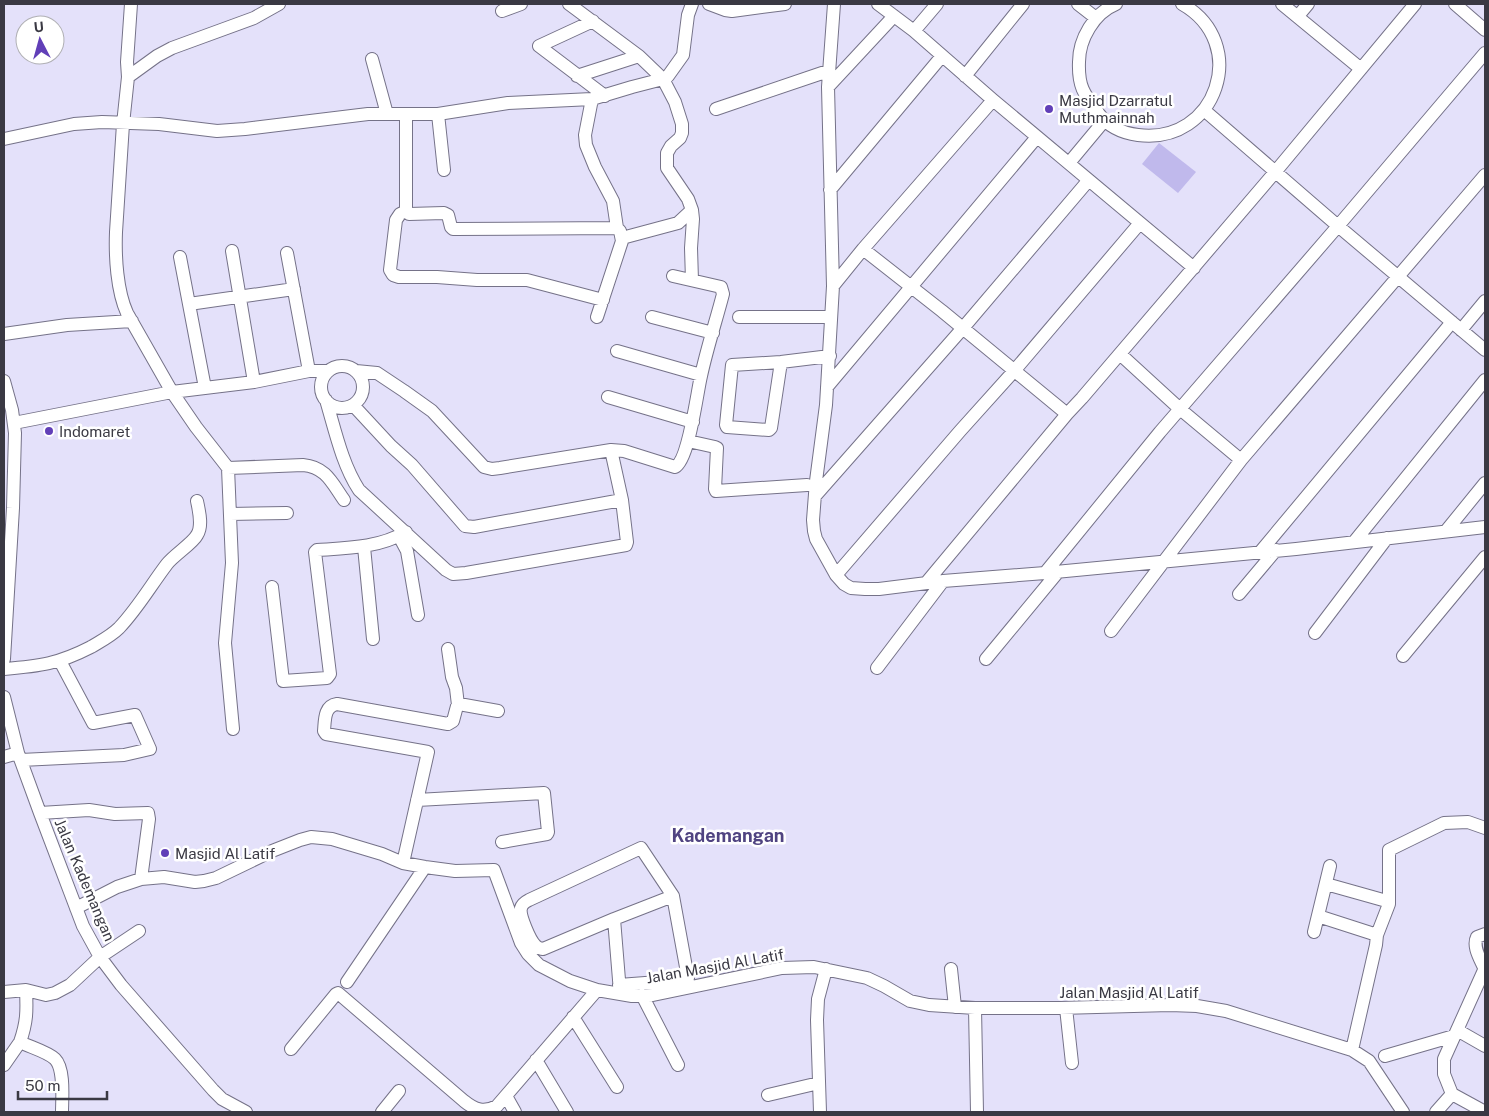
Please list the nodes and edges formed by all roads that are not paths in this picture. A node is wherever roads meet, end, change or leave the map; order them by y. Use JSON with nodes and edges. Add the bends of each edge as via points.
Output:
{"nodes":[{"id":1,"x":131,"y":4,"type":"edge"},
{"id":2,"x":279,"y":4,"type":"edge"},
{"id":3,"x":521,"y":4,"type":"edge"},
{"id":4,"x":569,"y":4,"type":"edge"},
{"id":5,"x":692,"y":4,"type":"edge"},
{"id":6,"x":709,"y":4,"type":"edge"},
{"id":7,"x":772,"y":4,"type":"edge"},
{"id":8,"x":785,"y":4,"type":"edge"},
{"id":9,"x":834,"y":4,"type":"edge"},
{"id":10,"x":878,"y":4,"type":"edge"},
{"id":11,"x":938,"y":4,"type":"edge"},
{"id":12,"x":1023,"y":4,"type":"edge"},
{"id":13,"x":1078,"y":4,"type":"edge"},
{"id":14,"x":1116,"y":4,"type":"edge"},
{"id":15,"x":1182,"y":4,"type":"edge"},
{"id":16,"x":1282,"y":4,"type":"edge"},
{"id":17,"x":1308,"y":4,"type":"edge"},
{"id":18,"x":1415,"y":4,"type":"edge"},
{"id":19,"x":1454,"y":4,"type":"edge"},
{"id":20,"x":1196,"y":7,"type":"edge"},
{"id":21,"x":502,"y":12,"type":"dead end"},
{"id":22,"x":894,"y":16,"type":"junction"},
{"id":23,"x":1298,"y":16,"type":"junction"},
{"id":24,"x":1096,"y":18,"type":"junction"},
{"id":25,"x":593,"y":22,"type":"junction"},
{"id":26,"x":1485,"y":30,"type":"edge"},
{"id":27,"x":914,"y":31,"type":"junction"},
{"id":28,"x":1485,"y":53,"type":"edge"},
{"id":29,"x":639,"y":56,"type":"junction"},
{"id":30,"x":942,"y":56,"type":"junction"},
{"id":31,"x":372,"y":59,"type":"dead end"},
{"id":32,"x":1361,"y":69,"type":"junction"},
{"id":33,"x":828,"y":71,"type":"junction"},
{"id":34,"x":668,"y":74,"type":"junction"},
{"id":35,"x":577,"y":76,"type":"junction"},
{"id":36,"x":965,"y":76,"type":"junction"},
{"id":37,"x":128,"y":77,"type":"junction"},
{"id":38,"x":828,"y":88,"type":"junction"},
{"id":39,"x":605,"y":96,"type":"junction"},
{"id":40,"x":592,"y":99,"type":"junction"},
{"id":41,"x":993,"y":100,"type":"junction"},
{"id":42,"x":716,"y":109,"type":"dead end"},
{"id":43,"x":1204,"y":110,"type":"junction"},
{"id":44,"x":387,"y":114,"type":"junction"},
{"id":45,"x":406,"y":114,"type":"junction"},
{"id":46,"x":438,"y":114,"type":"junction"},
{"id":47,"x":1104,"y":121,"type":"junction"},
{"id":48,"x":122,"y":124,"type":"junction"},
{"id":49,"x":1037,"y":137,"type":"junction"},
{"id":50,"x":4,"y":139,"type":"edge"},
{"id":51,"x":1069,"y":164,"type":"junction"},
{"id":52,"x":444,"y":170,"type":"dead end"},
{"id":53,"x":1276,"y":171,"type":"junction"},
{"id":54,"x":1485,"y":175,"type":"edge"},
{"id":55,"x":1088,"y":180,"type":"junction"},
{"id":56,"x":830,"y":190,"type":"junction"},
{"id":57,"x":692,"y":210,"type":"junction"},
{"id":58,"x":406,"y":211,"type":"junction"},
{"id":59,"x":1140,"y":223,"type":"junction"},
{"id":60,"x":1338,"y":226,"type":"junction"},
{"id":61,"x":620,"y":233,"type":"junction"},
{"id":62,"x":863,"y":249,"type":"junction"},
{"id":63,"x":232,"y":252,"type":"dead end"},
{"id":64,"x":287,"y":252,"type":"dead end"},
{"id":65,"x":180,"y":257,"type":"dead end"},
{"id":66,"x":1194,"y":268,"type":"junction"},
{"id":67,"x":673,"y":276,"type":"dead end"},
{"id":68,"x":1399,"y":277,"type":"junction"},
{"id":69,"x":692,"y":280,"type":"junction"},
{"id":70,"x":833,"y":286,"type":"junction"},
{"id":71,"x":912,"y":287,"type":"junction"},
{"id":72,"x":294,"y":289,"type":"junction"},
{"id":73,"x":240,"y":297,"type":"junction"},
{"id":74,"x":603,"y":300,"type":"junction"},
{"id":75,"x":1485,"y":301,"type":"edge"},
{"id":76,"x":189,"y":304,"type":"junction"},
{"id":77,"x":597,"y":317,"type":"dead end"},
{"id":78,"x":652,"y":317,"type":"dead end"},
{"id":79,"x":739,"y":317,"type":"dead end"},
{"id":80,"x":831,"y":317,"type":"junction"},
{"id":81,"x":132,"y":321,"type":"junction"},
{"id":82,"x":1457,"y":326,"type":"junction"},
{"id":83,"x":963,"y":328,"type":"junction"},
{"id":84,"x":713,"y":333,"type":"junction"},
{"id":85,"x":4,"y":334,"type":"edge"},
{"id":86,"x":1485,"y":350,"type":"edge"},
{"id":87,"x":617,"y":351,"type":"dead end"},
{"id":88,"x":1120,"y":354,"type":"junction"},
{"id":89,"x":830,"y":356,"type":"junction"},
{"id":90,"x":781,"y":362,"type":"junction"},
{"id":91,"x":309,"y":371,"type":"junction"},
{"id":92,"x":356,"y":371,"type":"junction"},
{"id":93,"x":1014,"y":371,"type":"junction"},
{"id":94,"x":327,"y":372,"type":"junction"},
{"id":95,"x":701,"y":375,"type":"junction"},
{"id":96,"x":1485,"y":380,"type":"edge"},
{"id":97,"x":4,"y":381,"type":"edge"},
{"id":98,"x":254,"y":382,"type":"junction"},
{"id":99,"x":204,"y":388,"type":"junction"},
{"id":100,"x":827,"y":388,"type":"junction"},
{"id":101,"x":172,"y":392,"type":"junction"},
{"id":102,"x":608,"y":397,"type":"dead end"},
{"id":103,"x":326,"y":400,"type":"junction"},
{"id":104,"x":353,"y":405,"type":"junction"},
{"id":105,"x":1180,"y":409,"type":"junction"},
{"id":106,"x":1067,"y":414,"type":"junction"},
{"id":107,"x":693,"y":422,"type":"junction"},
{"id":108,"x":14,"y":423,"type":"junction"},
{"id":109,"x":688,"y":441,"type":"junction"},
{"id":110,"x":611,"y":450,"type":"junction"},
{"id":111,"x":1241,"y":460,"type":"junction"},
{"id":112,"x":228,"y":468,"type":"junction"},
{"id":113,"x":9,"y":470,"type":"edge"},
{"id":114,"x":1485,"y":483,"type":"edge"},
{"id":115,"x":807,"y":485,"type":"dead end"},
{"id":116,"x":815,"y":496,"type":"junction"},
{"id":117,"x":344,"y":500,"type":"dead end"},
{"id":118,"x":622,"y":500,"type":"junction"},
{"id":119,"x":197,"y":501,"type":"dead end"},
{"id":120,"x":287,"y":513,"type":"dead end"},
{"id":121,"x":230,"y":514,"type":"junction"},
{"id":122,"x":1485,"y":527,"type":"edge"},
{"id":123,"x":1446,"y":531,"type":"junction"},
{"id":124,"x":403,"y":534,"type":"junction"},
{"id":125,"x":1387,"y":538,"type":"junction"},
{"id":126,"x":7,"y":540,"type":"edge"},
{"id":127,"x":1354,"y":542,"type":"junction"},
{"id":128,"x":364,"y":547,"type":"junction"},
{"id":129,"x":1276,"y":550,"type":"junction"},
{"id":130,"x":1262,"y":551,"type":"junction"},
{"id":131,"x":1485,"y":558,"type":"edge"},
{"id":132,"x":1164,"y":561,"type":"junction"},
{"id":133,"x":1058,"y":572,"type":"junction"},
{"id":134,"x":1045,"y":573,"type":"junction"},
{"id":135,"x":836,"y":576,"type":"junction"},
{"id":136,"x":943,"y":581,"type":"junction"},
{"id":137,"x":926,"y":583,"type":"junction"},
{"id":138,"x":272,"y":587,"type":"dead end"},
{"id":139,"x":1239,"y":594,"type":"dead end"},
{"id":140,"x":418,"y":615,"type":"dead end"},
{"id":141,"x":1111,"y":631,"type":"dead end"},
{"id":142,"x":1315,"y":633,"type":"dead end"},
{"id":143,"x":373,"y":639,"type":"dead end"},
{"id":144,"x":448,"y":649,"type":"dead end"},
{"id":145,"x":1403,"y":656,"type":"dead end"},
{"id":146,"x":986,"y":659,"type":"dead end"},
{"id":147,"x":4,"y":660,"type":"edge"},
{"id":148,"x":60,"y":661,"type":"junction"},
{"id":149,"x":877,"y":668,"type":"dead end"},
{"id":150,"x":4,"y":669,"type":"edge"},
{"id":151,"x":4,"y":696,"type":"edge"},
{"id":152,"x":458,"y":705,"type":"junction"},
{"id":153,"x":498,"y":711,"type":"dead end"},
{"id":154,"x":234,"y":729,"type":"dead end"},
{"id":155,"x":19,"y":756,"type":"junction"},
{"id":156,"x":4,"y":757,"type":"edge"},
{"id":157,"x":417,"y":800,"type":"junction"},
{"id":158,"x":40,"y":813,"type":"junction"},
{"id":159,"x":1485,"y":828,"type":"edge"},
{"id":160,"x":502,"y":842,"type":"dead end"},
{"id":161,"x":403,"y":863,"type":"junction"},
{"id":162,"x":1330,"y":866,"type":"dead end"},
{"id":163,"x":425,"y":868,"type":"junction"},
{"id":164,"x":141,"y":879,"type":"junction"},
{"id":165,"x":1326,"y":884,"type":"junction"},
{"id":166,"x":673,"y":896,"type":"junction"},
{"id":167,"x":1383,"y":900,"type":"dead end"},
{"id":168,"x":76,"y":908,"type":"junction"},
{"id":169,"x":1318,"y":916,"type":"junction"},
{"id":170,"x":614,"y":919,"type":"junction"},
{"id":171,"x":139,"y":931,"type":"dead end"},
{"id":172,"x":1314,"y":932,"type":"dead end"},
{"id":173,"x":1485,"y":934,"type":"edge"},
{"id":174,"x":1377,"y":936,"type":"junction"},
{"id":175,"x":100,"y":957,"type":"junction"},
{"id":176,"x":826,"y":968,"type":"junction"},
{"id":177,"x":951,"y":969,"type":"dead end"},
{"id":178,"x":1484,"y":975,"type":"edge"},
{"id":179,"x":347,"y":982,"type":"dead end"},
{"id":180,"x":26,"y":990,"type":"junction"},
{"id":181,"x":597,"y":990,"type":"junction"},
{"id":182,"x":619,"y":990,"type":"junction"},
{"id":183,"x":4,"y":992,"type":"edge"},
{"id":184,"x":642,"y":995,"type":"junction"},
{"id":185,"x":955,"y":1006,"type":"junction"},
{"id":186,"x":975,"y":1008,"type":"junction"},
{"id":187,"x":1066,"y":1008,"type":"junction"},
{"id":188,"x":573,"y":1017,"type":"junction"},
{"id":189,"x":1456,"y":1033,"type":"junction"},
{"id":190,"x":20,"y":1042,"type":"junction"},
{"id":191,"x":1485,"y":1046,"type":"edge"},
{"id":192,"x":292,"y":1049,"type":"dead end"},
{"id":193,"x":1352,"y":1050,"type":"junction"},
{"id":194,"x":1386,"y":1056,"type":"dead end"},
{"id":195,"x":536,"y":1060,"type":"junction"},
{"id":196,"x":1072,"y":1063,"type":"dead end"},
{"id":197,"x":4,"y":1065,"type":"edge"},
{"id":198,"x":678,"y":1065,"type":"dead end"},
{"id":199,"x":818,"y":1083,"type":"junction"},
{"id":200,"x":617,"y":1088,"type":"dead end"},
{"id":201,"x":399,"y":1091,"type":"dead end"},
{"id":202,"x":1452,"y":1094,"type":"junction"},
{"id":203,"x":768,"y":1095,"type":"dead end"},
{"id":204,"x":506,"y":1096,"type":"junction"},
{"id":205,"x":62,"y":1112,"type":"edge"},
{"id":206,"x":246,"y":1112,"type":"edge"},
{"id":207,"x":382,"y":1112,"type":"edge"},
{"id":208,"x":515,"y":1112,"type":"edge"},
{"id":209,"x":567,"y":1112,"type":"edge"},
{"id":210,"x":820,"y":1112,"type":"edge"},
{"id":211,"x":977,"y":1112,"type":"edge"},
{"id":212,"x":1403,"y":1112,"type":"edge"},
{"id":213,"x":1436,"y":1112,"type":"edge"},
{"id":214,"x":1485,"y":1112,"type":"edge"}],
"edges":[{"from":1,"to":37,"type":"street"},
{"from":2,"to":37,"type":"street","via":[[254,18],[172,48]]},
{"from":3,"to":21,"type":"street"},
{"from":4,"to":25,"type":"street"},
{"from":5,"to":34,"type":"street","via":[[683,55]]},
{"from":6,"to":7,"type":"street","via":[[732,11]]},
{"from":7,"to":8,"type":"street"},
{"from":9,"to":33,"type":"street"},
{"from":10,"to":22,"type":"street"},
{"from":11,"to":27,"type":"street"},
{"from":12,"to":36,"type":"street"},
{"from":13,"to":24,"type":"street"},
{"from":14,"to":24,"type":"street"},
{"from":15,"to":20,"type":"street"},
{"from":16,"to":23,"type":"street"},
{"from":17,"to":23,"type":"street"},
{"from":18,"to":32,"type":"street"},
{"from":19,"to":26,"type":"street"},
{"from":20,"to":43,"type":"street","via":[[1217,47],[1220,69],[1215,90]]},
{"from":22,"to":27,"type":"street"},
{"from":22,"to":38,"type":"street"},
{"from":23,"to":32,"type":"street"},
{"from":24,"to":47,"type":"street","via":[[1085,35],[1078,75],[1084,95]]},
{"from":25,"to":29,"type":"street"},
{"from":25,"to":35,"type":"street","via":[[539,46]]},
{"from":27,"to":30,"type":"street"},
{"from":28,"to":60,"type":"street"},
{"from":29,"to":34,"type":"street"},
{"from":29,"to":35,"type":"street"},
{"from":30,"to":36,"type":"street"},
{"from":30,"to":56,"type":"street"},
{"from":31,"to":44,"type":"street"},
{"from":32,"to":53,"type":"street"},
{"from":33,"to":38,"type":"street"},
{"from":33,"to":42,"type":"street"},
{"from":34,"to":39,"type":"street"},
{"from":34,"to":57,"type":"street","via":[[682,133],[667,152],[667,168]]},
{"from":35,"to":39,"type":"street"},
{"from":36,"to":41,"type":"street"},
{"from":37,"to":48,"type":"street"},
{"from":38,"to":56,"type":"street"},
{"from":39,"to":40,"type":"street"},
{"from":40,"to":46,"type":"street","via":[[508,103]]},
{"from":40,"to":61,"type":"street","via":[[586,145],[613,201]]},
{"from":41,"to":49,"type":"street"},
{"from":41,"to":62,"type":"street"},
{"from":43,"to":47,"type":"street","via":[[1189,124],[1170,133],[1150,136],[1130,134]]},
{"from":43,"to":53,"type":"street"},
{"from":44,"to":45,"type":"street"},
{"from":44,"to":48,"type":"street","via":[[217,130]]},
{"from":45,"to":46,"type":"street"},
{"from":45,"to":58,"type":"street"},
{"from":46,"to":52,"type":"street"},
{"from":47,"to":51,"type":"street"},
{"from":48,"to":50,"type":"street","via":[[74,124]]},
{"from":48,"to":81,"type":"street","via":[[116,247],[122,302]]},
{"from":49,"to":51,"type":"street"},
{"from":49,"to":71,"type":"street"},
{"from":51,"to":55,"type":"street"},
{"from":53,"to":60,"type":"street"},
{"from":53,"to":66,"type":"street"},
{"from":54,"to":68,"type":"street"},
{"from":55,"to":59,"type":"street"},
{"from":55,"to":83,"type":"street"},
{"from":56,"to":70,"type":"street"},
{"from":57,"to":61,"type":"street","via":[[678,223]]},
{"from":57,"to":69,"type":"street"},
{"from":58,"to":61,"type":"street","via":[[414,215],[444,213],[448,215],[453,229]]},
{"from":58,"to":74,"type":"street","via":[[396,220],[390,270],[393,275],[527,280]]},
{"from":59,"to":66,"type":"street"},
{"from":59,"to":93,"type":"street"},
{"from":60,"to":68,"type":"street"},
{"from":60,"to":105,"type":"street"},
{"from":61,"to":74,"type":"street","via":[[620,247]]},
{"from":62,"to":70,"type":"street"},
{"from":62,"to":71,"type":"street"},
{"from":63,"to":73,"type":"street"},
{"from":64,"to":72,"type":"street"},
{"from":65,"to":76,"type":"street"},
{"from":66,"to":88,"type":"street"},
{"from":67,"to":69,"type":"street"},
{"from":68,"to":82,"type":"street"},
{"from":68,"to":111,"type":"street"},
{"from":69,"to":84,"type":"street","via":[[723,290]]},
{"from":70,"to":80,"type":"street"},
{"from":71,"to":83,"type":"street"},
{"from":71,"to":100,"type":"street"},
{"from":72,"to":73,"type":"street"},
{"from":72,"to":91,"type":"street"},
{"from":73,"to":76,"type":"street"},
{"from":73,"to":98,"type":"street"},
{"from":74,"to":77,"type":"street"},
{"from":75,"to":82,"type":"street"},
{"from":76,"to":99,"type":"street"},
{"from":78,"to":84,"type":"street"},
{"from":79,"to":80,"type":"street"},
{"from":80,"to":89,"type":"street"},
{"from":81,"to":85,"type":"street","via":[[67,325]]},
{"from":81,"to":101,"type":"street"},
{"from":82,"to":86,"type":"street"},
{"from":82,"to":130,"type":"street"},
{"from":83,"to":93,"type":"street"},
{"from":83,"to":116,"type":"street"},
{"from":84,"to":95,"type":"street"},
{"from":87,"to":95,"type":"street"},
{"from":88,"to":105,"type":"street"},
{"from":88,"to":106,"type":"street"},
{"from":89,"to":90,"type":"street"},
{"from":89,"to":100,"type":"street"},
{"from":90,"to":90,"type":"street","via":[[771,428],[727,427],[732,365]]},
{"from":91,"to":94,"type":"street"},
{"from":91,"to":98,"type":"street"},
{"from":92,"to":94,"type":"street","via":[[342,366]]},
{"from":92,"to":104,"type":"street","via":[[362,379],[363,388]]},
{"from":92,"to":110,"type":"street","via":[[377,373],[432,411],[484,467],[500,468]]},
{"from":93,"to":106,"type":"street"},
{"from":93,"to":135,"type":"street"},
{"from":94,"to":103,"type":"street","via":[[321,384]]},
{"from":95,"to":107,"type":"street"},
{"from":96,"to":127,"type":"street"},
{"from":97,"to":108,"type":"street"},
{"from":98,"to":99,"type":"street"},
{"from":99,"to":101,"type":"street"},
{"from":100,"to":116,"type":"street"},
{"from":101,"to":108,"type":"street"},
{"from":101,"to":112,"type":"street"},
{"from":102,"to":107,"type":"street"},
{"from":103,"to":104,"type":"street","via":[[339,408]]},
{"from":103,"to":124,"type":"street","via":[[353,481]]},
{"from":104,"to":118,"type":"street","via":[[412,465],[465,526]]},
{"from":105,"to":111,"type":"street"},
{"from":105,"to":134,"type":"street"},
{"from":106,"to":137,"type":"street"},
{"from":107,"to":109,"type":"street"},
{"from":108,"to":113,"type":"street"},
{"from":109,"to":110,"type":"street","via":[[680,464],[675,467]]},
{"from":109,"to":115,"type":"street","via":[[716,446],[715,491]]},
{"from":110,"to":118,"type":"street"},
{"from":111,"to":132,"type":"street"},
{"from":112,"to":117,"type":"street","via":[[312,466],[324,471]]},
{"from":112,"to":121,"type":"street"},
{"from":113,"to":126,"type":"street"},
{"from":114,"to":123,"type":"street"},
{"from":116,"to":135,"type":"street","via":[[813,520],[816,539]]},
{"from":118,"to":124,"type":"street","via":[[625,546],[466,573],[451,574]]},
{"from":119,"to":148,"type":"street","via":[[200,528],[197,536],[172,558],[119,628],[103,640]]},
{"from":120,"to":121,"type":"street"},
{"from":121,"to":154,"type":"street","via":[[232,573],[226,643]]},
{"from":122,"to":123,"type":"street"},
{"from":123,"to":125,"type":"street"},
{"from":124,"to":128,"type":"street"},
{"from":124,"to":140,"type":"street"},
{"from":125,"to":127,"type":"street"},
{"from":125,"to":142,"type":"street"},
{"from":126,"to":147,"type":"street"},
{"from":127,"to":129,"type":"street"},
{"from":128,"to":138,"type":"street","via":[[315,552],[330,674],[327,678],[284,681]]},
{"from":128,"to":143,"type":"street"},
{"from":129,"to":130,"type":"street"},
{"from":129,"to":139,"type":"street"},
{"from":130,"to":132,"type":"street"},
{"from":131,"to":145,"type":"street"},
{"from":132,"to":133,"type":"street"},
{"from":132,"to":141,"type":"street"},
{"from":133,"to":134,"type":"street"},
{"from":133,"to":146,"type":"street"},
{"from":134,"to":136,"type":"street"},
{"from":135,"to":137,"type":"street","via":[[848,586],[858,589]]},
{"from":136,"to":137,"type":"street"},
{"from":136,"to":149,"type":"street"},
{"from":144,"to":152,"type":"street"},
{"from":148,"to":150,"type":"street"},
{"from":148,"to":155,"type":"street","via":[[93,723],[135,715],[150,749],[124,755]]},
{"from":151,"to":155,"type":"street","name":"Jalan Kademangan"},
{"from":152,"to":153,"type":"street"},
{"from":152,"to":157,"type":"street","via":[[453,720],[448,724],[337,704],[327,709],[326,734],[428,752]]},
{"from":155,"to":156,"type":"street"},
{"from":155,"to":158,"type":"street","name":"Jalan Kademangan"},
{"from":157,"to":160,"type":"street","via":[[544,792],[548,833]]},
{"from":157,"to":161,"type":"street"},
{"from":158,"to":164,"type":"street","via":[[89,810],[114,814],[148,813]]},
{"from":158,"to":168,"type":"street","name":"Jalan Kademangan"},
{"from":159,"to":174,"type":"street","via":[[1468,822],[1444,823],[1389,850],[1389,904]]},
{"from":161,"to":163,"type":"street","name":"Jalan Masjid Al Latif"},
{"from":161,"to":164,"type":"street","name":"Jalan Masjid Al Latif","via":[[332,839],[311,837],[204,881],[164,877]]},
{"from":162,"to":165,"type":"street"},
{"from":163,"to":179,"type":"street"},
{"from":163,"to":181,"type":"street","name":"Jalan Masjid Al Latif","via":[[494,870],[521,943],[533,959],[570,981]]},
{"from":164,"to":168,"type":"street","name":"Jalan Masjid Al Latif"},
{"from":165,"to":167,"type":"street"},
{"from":165,"to":169,"type":"street"},
{"from":166,"to":170,"type":"street"},
{"from":166,"to":170,"type":"street","via":[[641,848],[529,900],[521,911],[533,943],[542,949]]},
{"from":166,"to":182,"type":"street","via":[[688,979]]},
{"from":168,"to":175,"type":"street","name":"Jalan Kademangan"},
{"from":169,"to":172,"type":"street"},
{"from":169,"to":174,"type":"street"},
{"from":170,"to":182,"type":"street"},
{"from":171,"to":175,"type":"street"},
{"from":173,"to":178,"type":"street","via":[[1477,937],[1475,943]]},
{"from":174,"to":193,"type":"street"},
{"from":175,"to":180,"type":"street","via":[[70,985],[55,993],[46,996]]},
{"from":175,"to":206,"type":"street","name":"Jalan Kademangan","via":[[213,1090]]},
{"from":176,"to":184,"type":"street","name":"Jalan Masjid Al Latif","via":[[782,968]]},
{"from":176,"to":185,"type":"street","name":"Jalan Masjid Al Latif","via":[[867,978],[910,1001]]},
{"from":176,"to":199,"type":"street","via":[[817,1010]]},
{"from":177,"to":185,"type":"street"},
{"from":178,"to":189,"type":"street"},
{"from":180,"to":183,"type":"street"},
{"from":180,"to":190,"type":"street","via":[[26,1025]]},
{"from":181,"to":182,"type":"street","name":"Jalan Masjid Al Latif"},
{"from":181,"to":188,"type":"street"},
{"from":182,"to":184,"type":"street","name":"Jalan Masjid Al Latif"},
{"from":184,"to":198,"type":"street"},
{"from":185,"to":186,"type":"street","name":"Jalan Masjid Al Latif"},
{"from":186,"to":187,"type":"street","name":"Jalan Masjid Al Latif"},
{"from":186,"to":211,"type":"street"},
{"from":187,"to":193,"type":"street","name":"Jalan Masjid Al Latif","via":[[1197,1006],[1226,1011]]},
{"from":187,"to":196,"type":"street"},
{"from":188,"to":195,"type":"street"},
{"from":188,"to":200,"type":"street"},
{"from":189,"to":191,"type":"street"},
{"from":189,"to":194,"type":"street"},
{"from":189,"to":202,"type":"street","via":[[1443,1063]]},
{"from":190,"to":197,"type":"street"},
{"from":190,"to":205,"type":"street","via":[[54,1058],[59,1064]]},
{"from":192,"to":204,"type":"street","via":[[338,993],[473,1108],[491,1109]]},
{"from":193,"to":212,"type":"street","name":"Jalan Masjid Al Latif","via":[[1370,1061]]},
{"from":195,"to":204,"type":"street"},
{"from":195,"to":209,"type":"street"},
{"from":199,"to":203,"type":"street"},
{"from":199,"to":210,"type":"street"},
{"from":201,"to":207,"type":"street"},
{"from":202,"to":213,"type":"street"},
{"from":202,"to":214,"type":"street"},
{"from":204,"to":208,"type":"street"}]}
